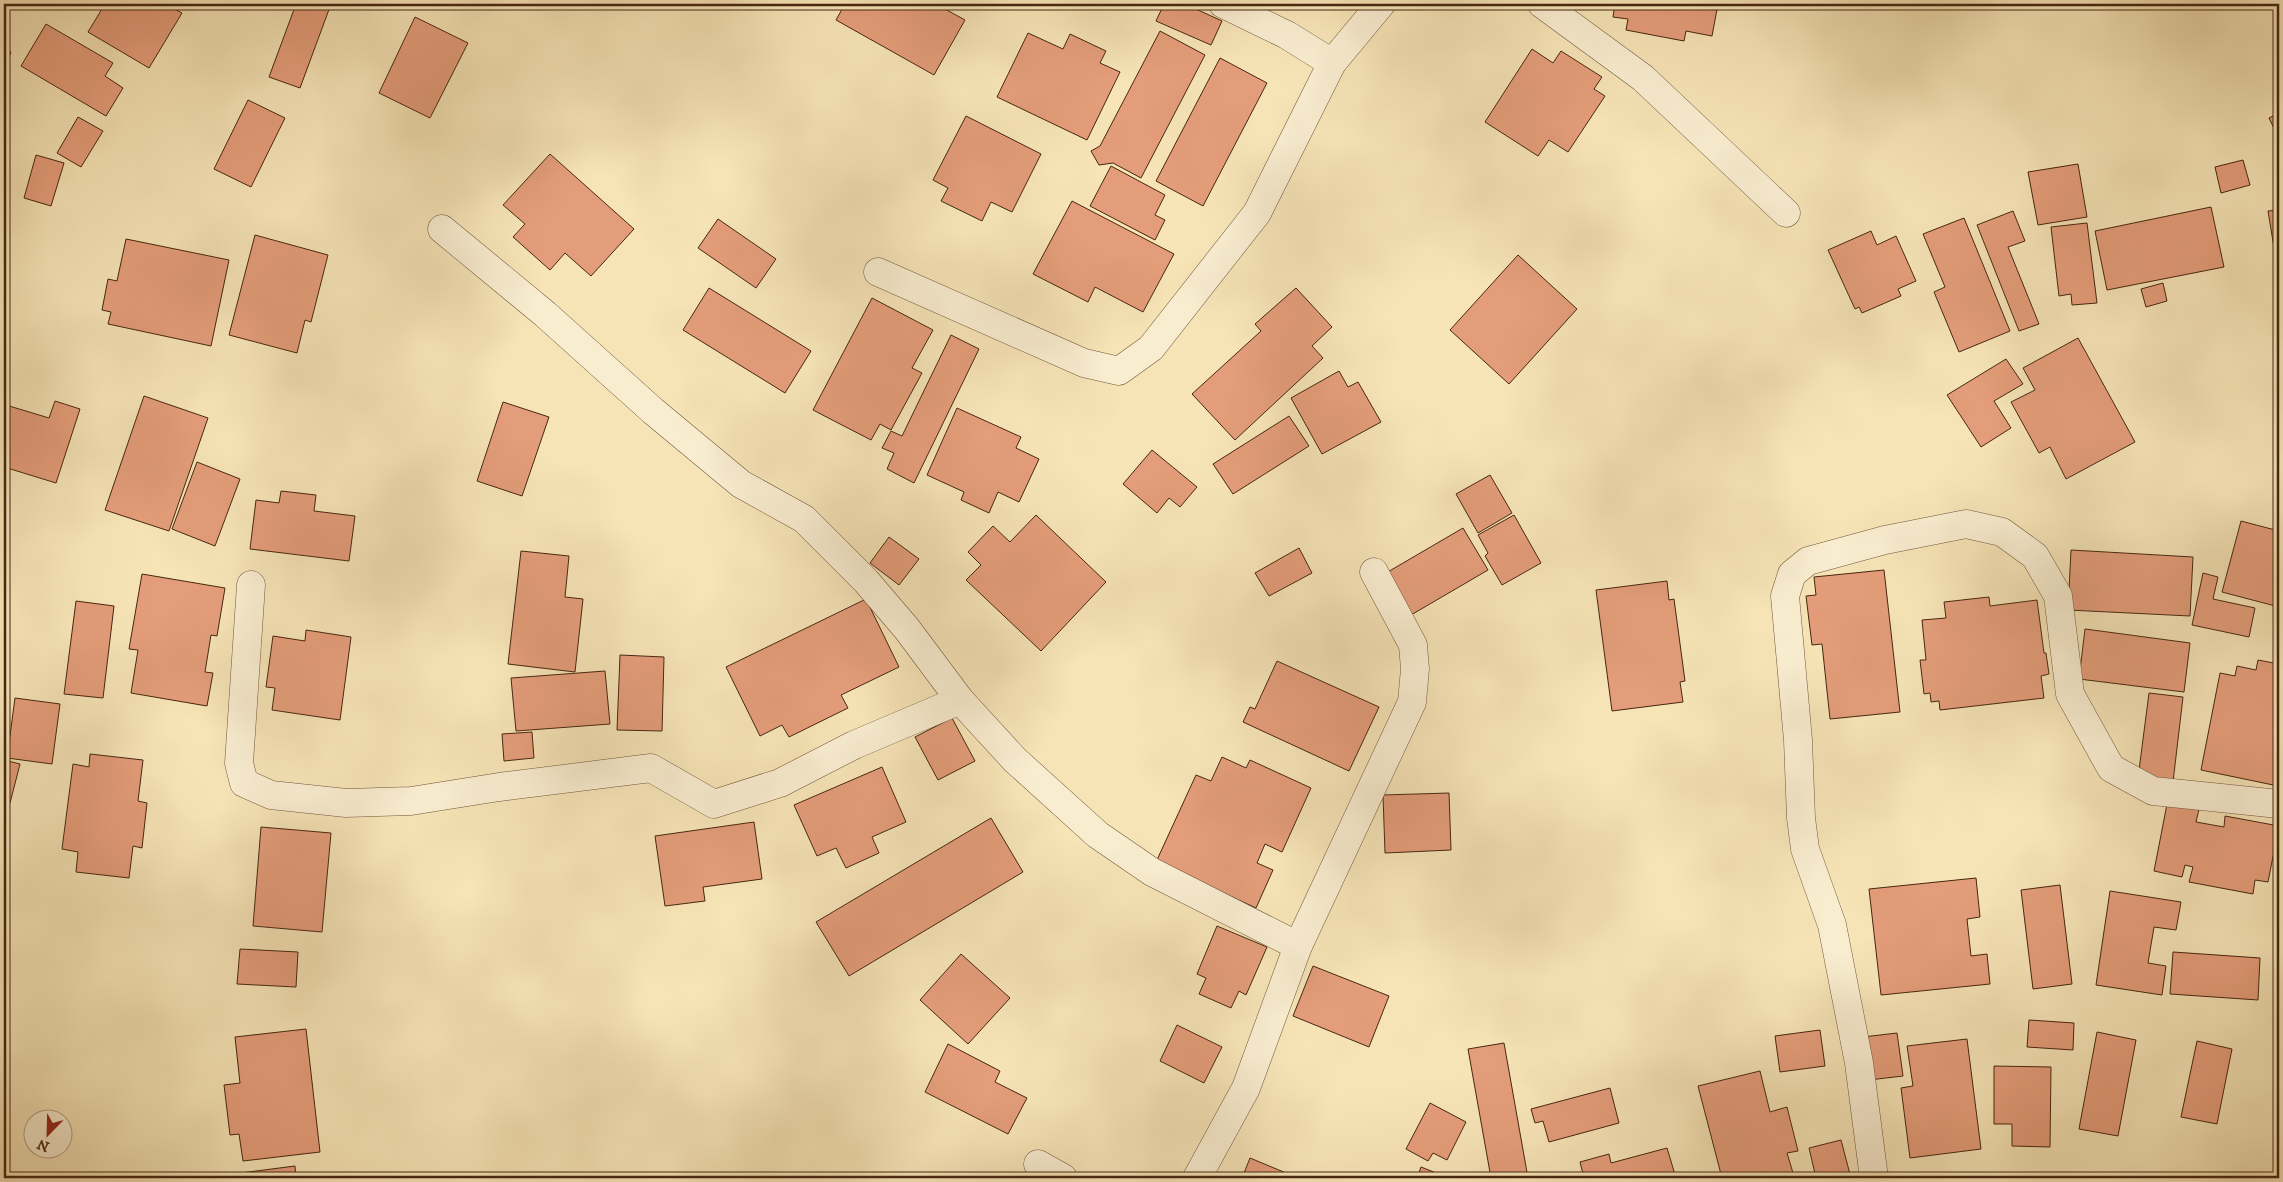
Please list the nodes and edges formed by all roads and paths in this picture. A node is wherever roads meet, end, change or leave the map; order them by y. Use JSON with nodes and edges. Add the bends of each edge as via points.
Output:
{"nodes":[{"id":1,"x":1223,"y":4,"type":"edge"},
{"id":2,"x":1380,"y":4,"type":"edge"},
{"id":3,"x":1542,"y":4,"type":"edge"},
{"id":4,"x":1332,"y":63,"type":"junction"},
{"id":5,"x":1786,"y":213,"type":"dead end"},
{"id":6,"x":442,"y":229,"type":"dead end"},
{"id":7,"x":878,"y":272,"type":"dead end"},
{"id":8,"x":1374,"y":572,"type":"dead end"},
{"id":9,"x":251,"y":585,"type":"dead end"},
{"id":10,"x":960,"y":700,"type":"junction"},
{"id":11,"x":2279,"y":804,"type":"edge"},
{"id":12,"x":1298,"y":946,"type":"junction"},
{"id":13,"x":1038,"y":1164,"type":"dead end"},
{"id":14,"x":1063,"y":1178,"type":"edge"},
{"id":15,"x":1197,"y":1178,"type":"edge"},
{"id":16,"x":1874,"y":1178,"type":"edge"}],
"edges":[{"from":1,"to":4,"type":"street","via":[[1287,35]]},
{"from":2,"to":4,"type":"street"},
{"from":3,"to":5,"type":"street","via":[[1643,78]]},
{"from":4,"to":7,"type":"street","via":[[1257,212],[1151,348],[1119,371],[1084,363]]},
{"from":6,"to":10,"type":"street","via":[[741,484],[804,519],[872,588]]},
{"from":8,"to":12,"type":"street","via":[[1413,646],[1412,702]]},
{"from":9,"to":10,"type":"street","via":[[239,763],[244,783],[271,795],[346,803],[411,801],[650,768],[714,804],[780,783],[854,745]]},
{"from":10,"to":12,"type":"street","via":[[1015,760],[1098,835],[1152,872]]},
{"from":11,"to":16,"type":"street","via":[[2153,791],[2111,768],[2070,694],[2058,596],[2035,556],[2002,532],[1966,524],[1885,540],[1808,561],[1792,574],[1785,596],[1805,849],[1832,925],[1859,1063]]},
{"from":12,"to":15,"type":"street","via":[[1246,1088]]},
{"from":13,"to":14,"type":"street"}]}
